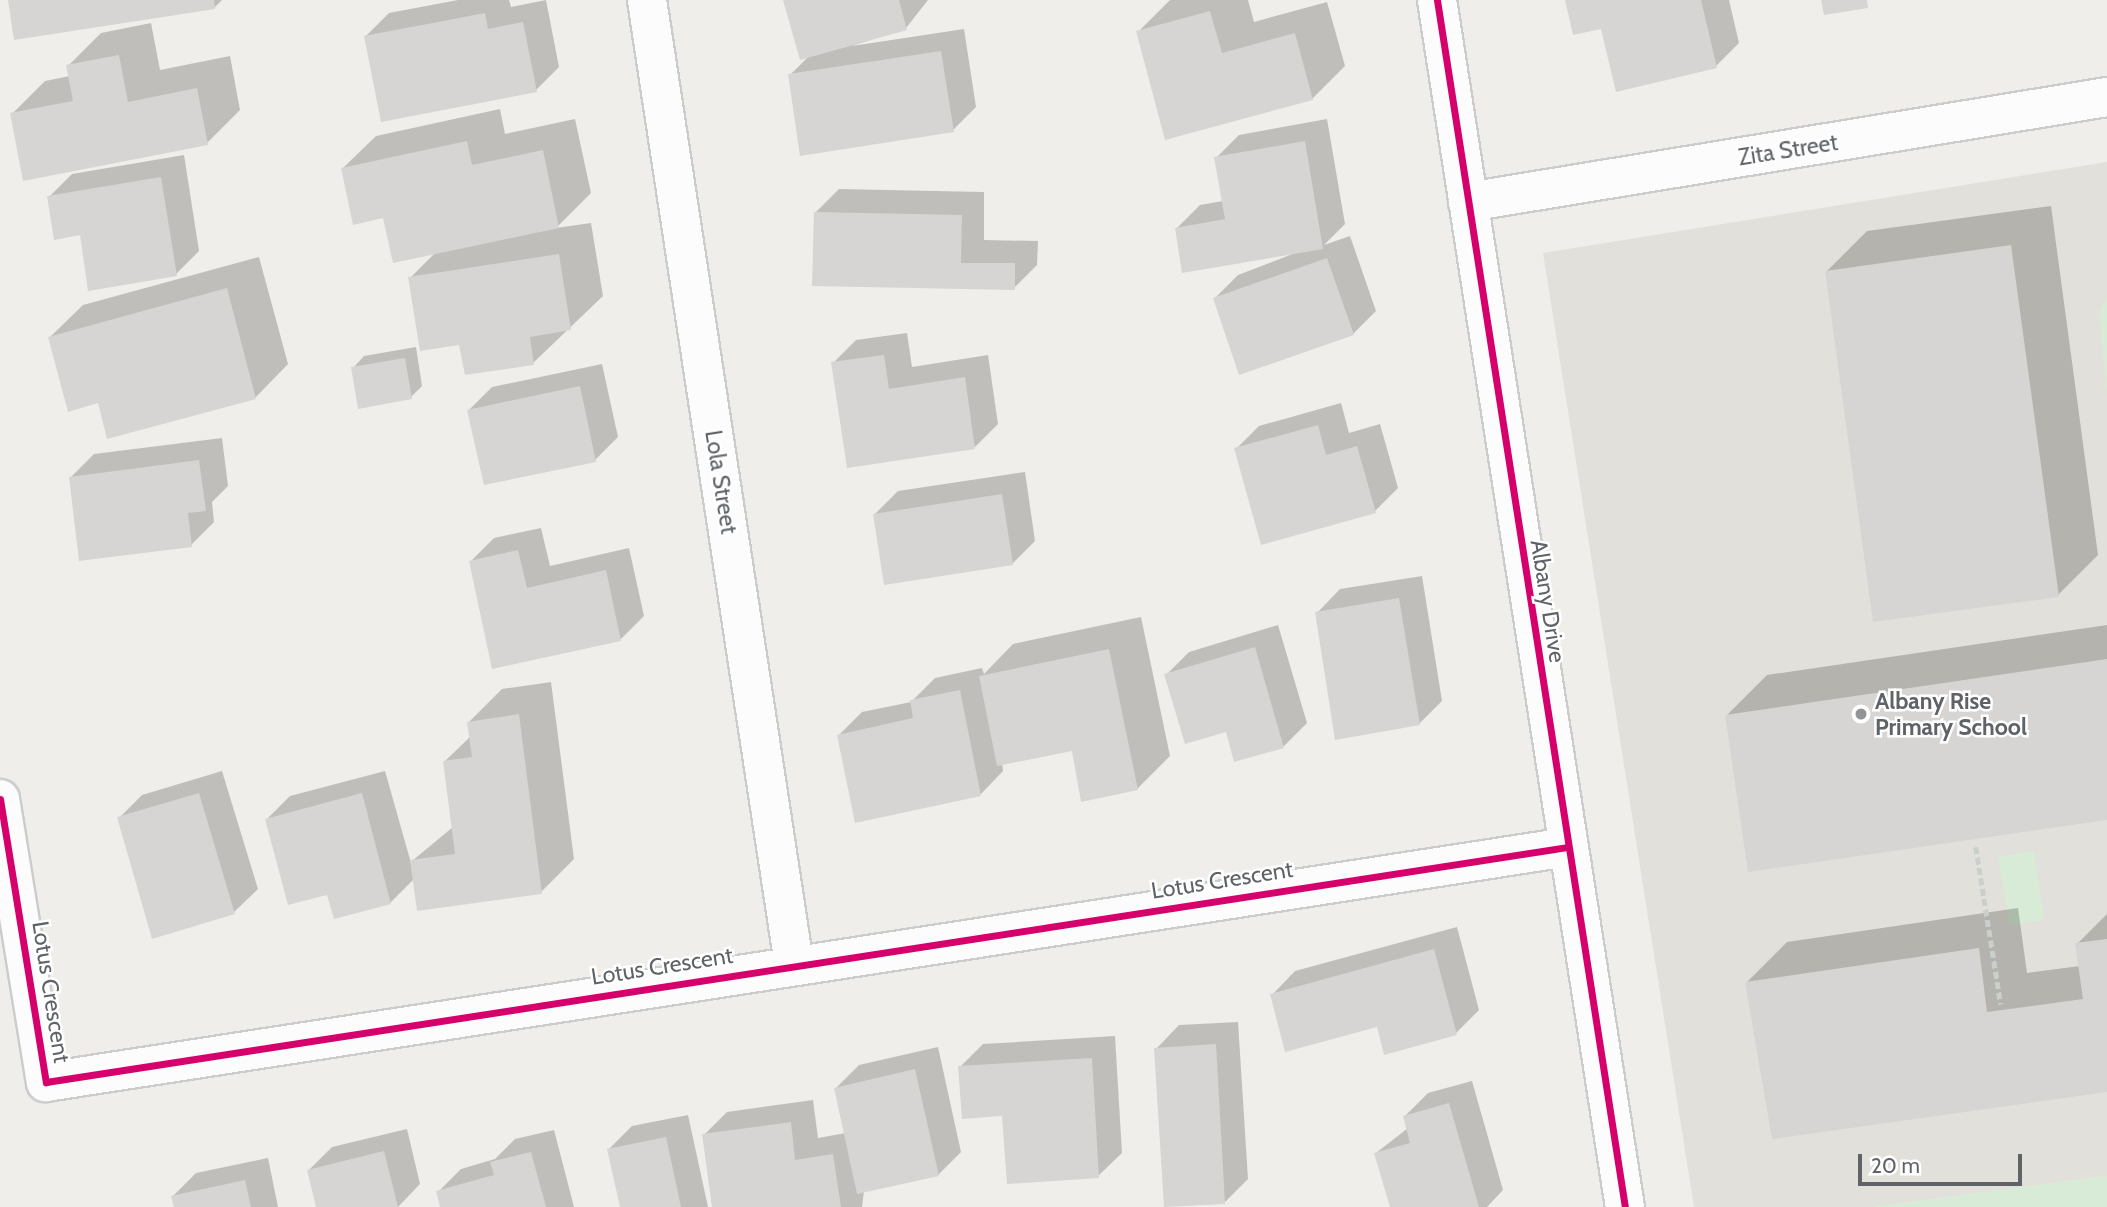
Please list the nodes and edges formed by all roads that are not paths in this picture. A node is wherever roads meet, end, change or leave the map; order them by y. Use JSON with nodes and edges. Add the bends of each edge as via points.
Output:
{"nodes":[{"id":1,"x":647,"y":0,"type":"edge"},
{"id":2,"x":1437,"y":0,"type":"edge"},
{"id":3,"x":2107,"y":97,"type":"edge"},
{"id":4,"x":1468,"y":202,"type":"junction"},
{"id":5,"x":0,"y":799,"type":"edge"},
{"id":6,"x":1567,"y":847,"type":"junction"},
{"id":7,"x":794,"y":964,"type":"junction"},
{"id":8,"x":1625,"y":1207,"type":"edge"}],
"edges":[{"from":1,"to":7,"type":"street","name":"Lola Street"},
{"from":2,"to":4,"type":"street","name":"Albany Drive"},
{"from":3,"to":4,"type":"street","name":"Zita Street"},
{"from":4,"to":6,"type":"street","name":"Albany Drive"},
{"from":5,"to":7,"type":"street","name":"Lotus Crescent","via":[[46,1082]]},
{"from":6,"to":7,"type":"street","name":"Lotus Crescent"},
{"from":6,"to":8,"type":"street","name":"Albany Drive"}]}
